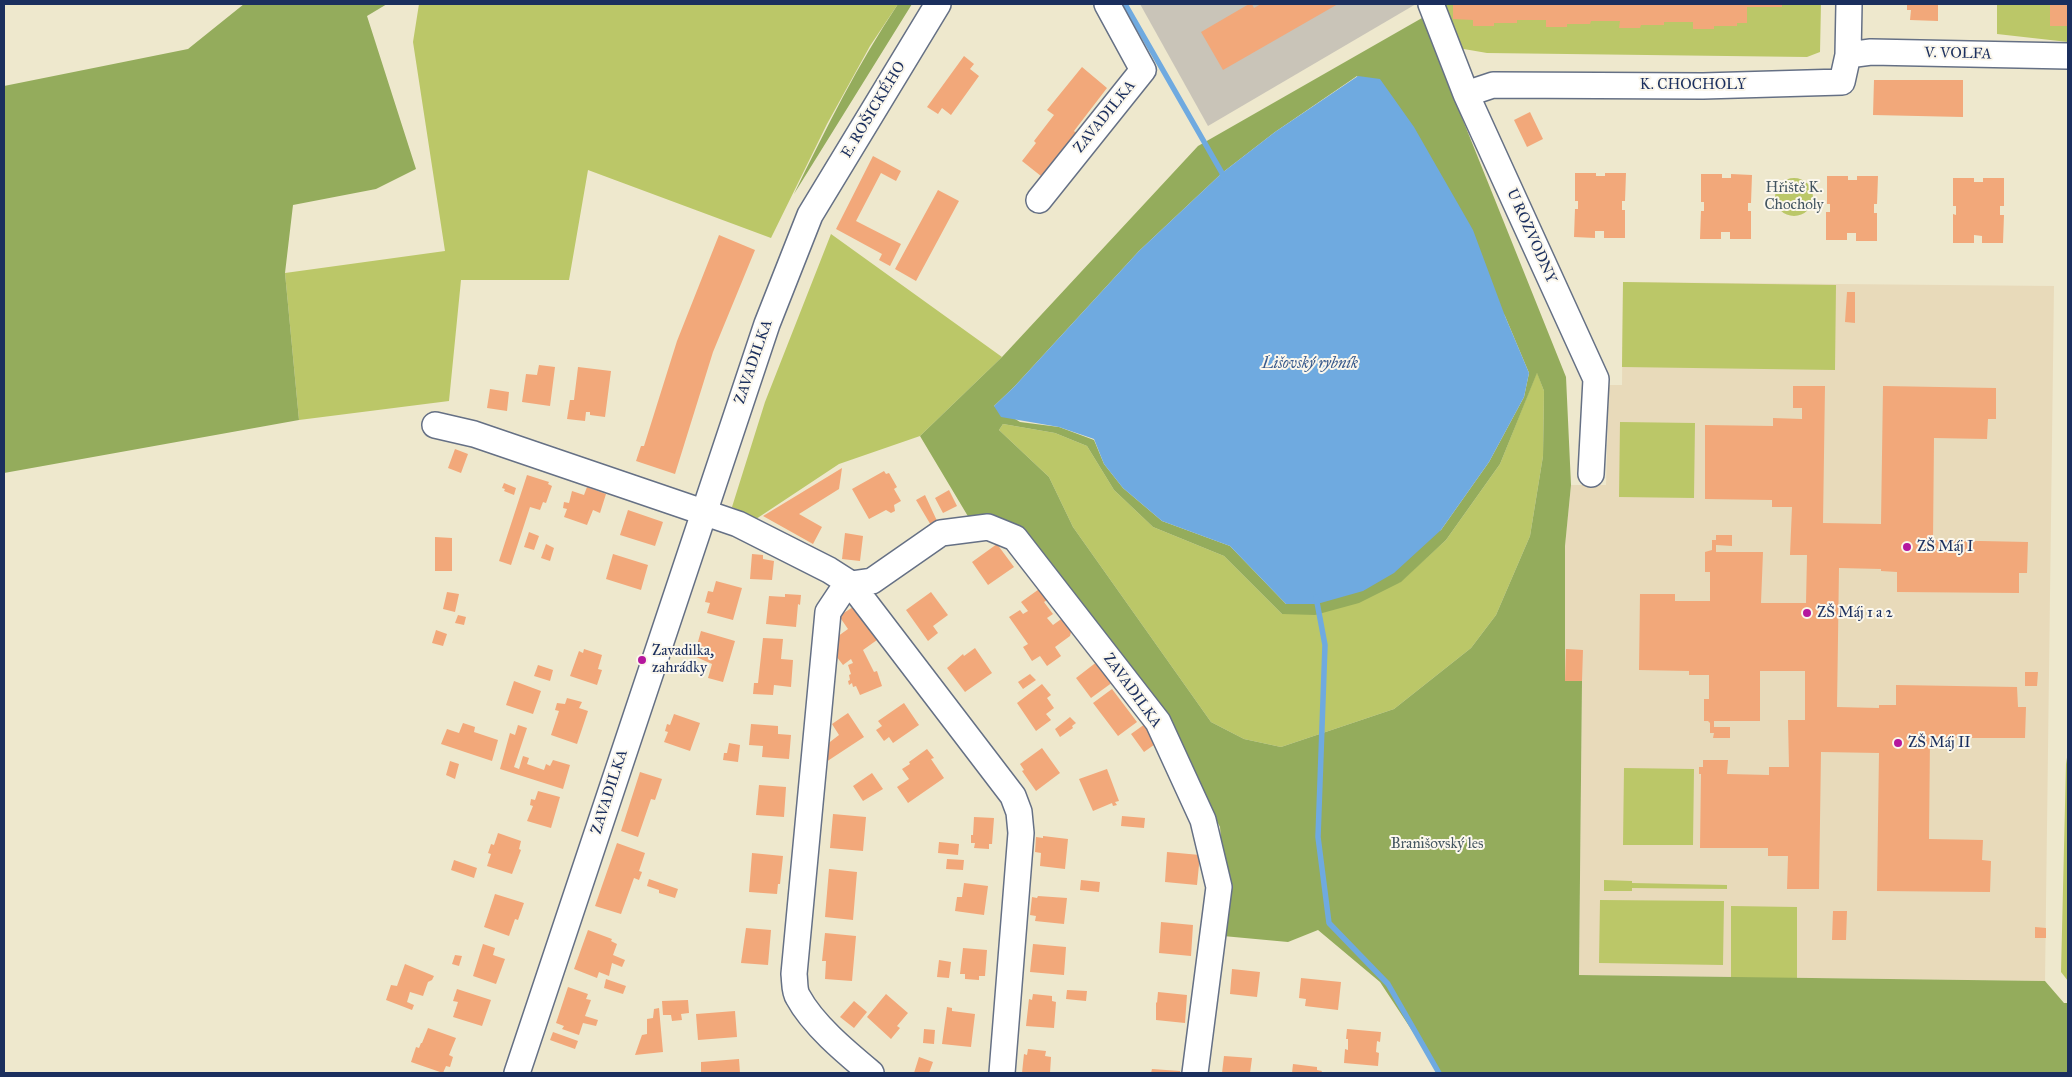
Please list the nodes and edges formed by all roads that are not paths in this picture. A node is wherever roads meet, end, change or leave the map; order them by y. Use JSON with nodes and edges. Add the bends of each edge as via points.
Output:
{"nodes":[{"id":1,"x":938,"y":4,"type":"edge"},
{"id":2,"x":1107,"y":4,"type":"edge"},
{"id":3,"x":1431,"y":4,"type":"edge"},
{"id":4,"x":1849,"y":4,"type":"edge"},
{"id":5,"x":1848,"y":55,"type":"junction"},
{"id":6,"x":2068,"y":56,"type":"edge"},
{"id":7,"x":1466,"y":94,"type":"junction"},
{"id":8,"x":1039,"y":200,"type":"dead end"},
{"id":9,"x":810,"y":215,"type":"joint"},
{"id":10,"x":435,"y":426,"type":"dead end"},
{"id":11,"x":1590,"y":474,"type":"dead end"},
{"id":12,"x":703,"y":511,"type":"junction"},
{"id":13,"x":851,"y":584,"type":"junction"},
{"id":14,"x":517,"y":1073,"type":"edge"},
{"id":15,"x":871,"y":1073,"type":"edge"},
{"id":16,"x":1002,"y":1073,"type":"edge"},
{"id":17,"x":1196,"y":1073,"type":"edge"}],
"edges":[{"from":1,"to":9,"type":"street","name":"E. ROŠICKÉHO"},
{"from":2,"to":8,"type":"street","name":"ZAVADILKA","via":[[1143,70]]},
{"from":3,"to":7,"type":"street","name":"U ROZVODNY"},
{"from":4,"to":5,"type":"street","name":"K. CHOCHOLY"},
{"from":5,"to":6,"type":"street","name":"V. VOLFA","via":[[1871,52]]},
{"from":5,"to":7,"type":"street","name":"K. CHOCHOLY","via":[[1842,82],[1703,86],[1493,85]]},
{"from":7,"to":11,"type":"street","name":"U ROZVODNY","via":[[1596,380]]},
{"from":9,"to":12,"type":"street","name":"ZAVADILKA","via":[[767,324]]},
{"from":10,"to":12,"type":"street","via":[[474,434]]},
{"from":12,"to":13,"type":"street","via":[[738,524]]},
{"from":12,"to":14,"type":"street","name":"ZAVADILKA"},
{"from":13,"to":15,"type":"street","via":[[828,612],[794,974],[796,995],[807,1010]]},
{"from":13,"to":16,"type":"street","via":[[1013,796],[1020,812],[1022,832]]},
{"from":13,"to":17,"type":"street","name":"ZAVADILKA","via":[[872,581],[940,533],[988,527],[1015,538],[1158,722],[1203,820],[1219,887]]}]}
